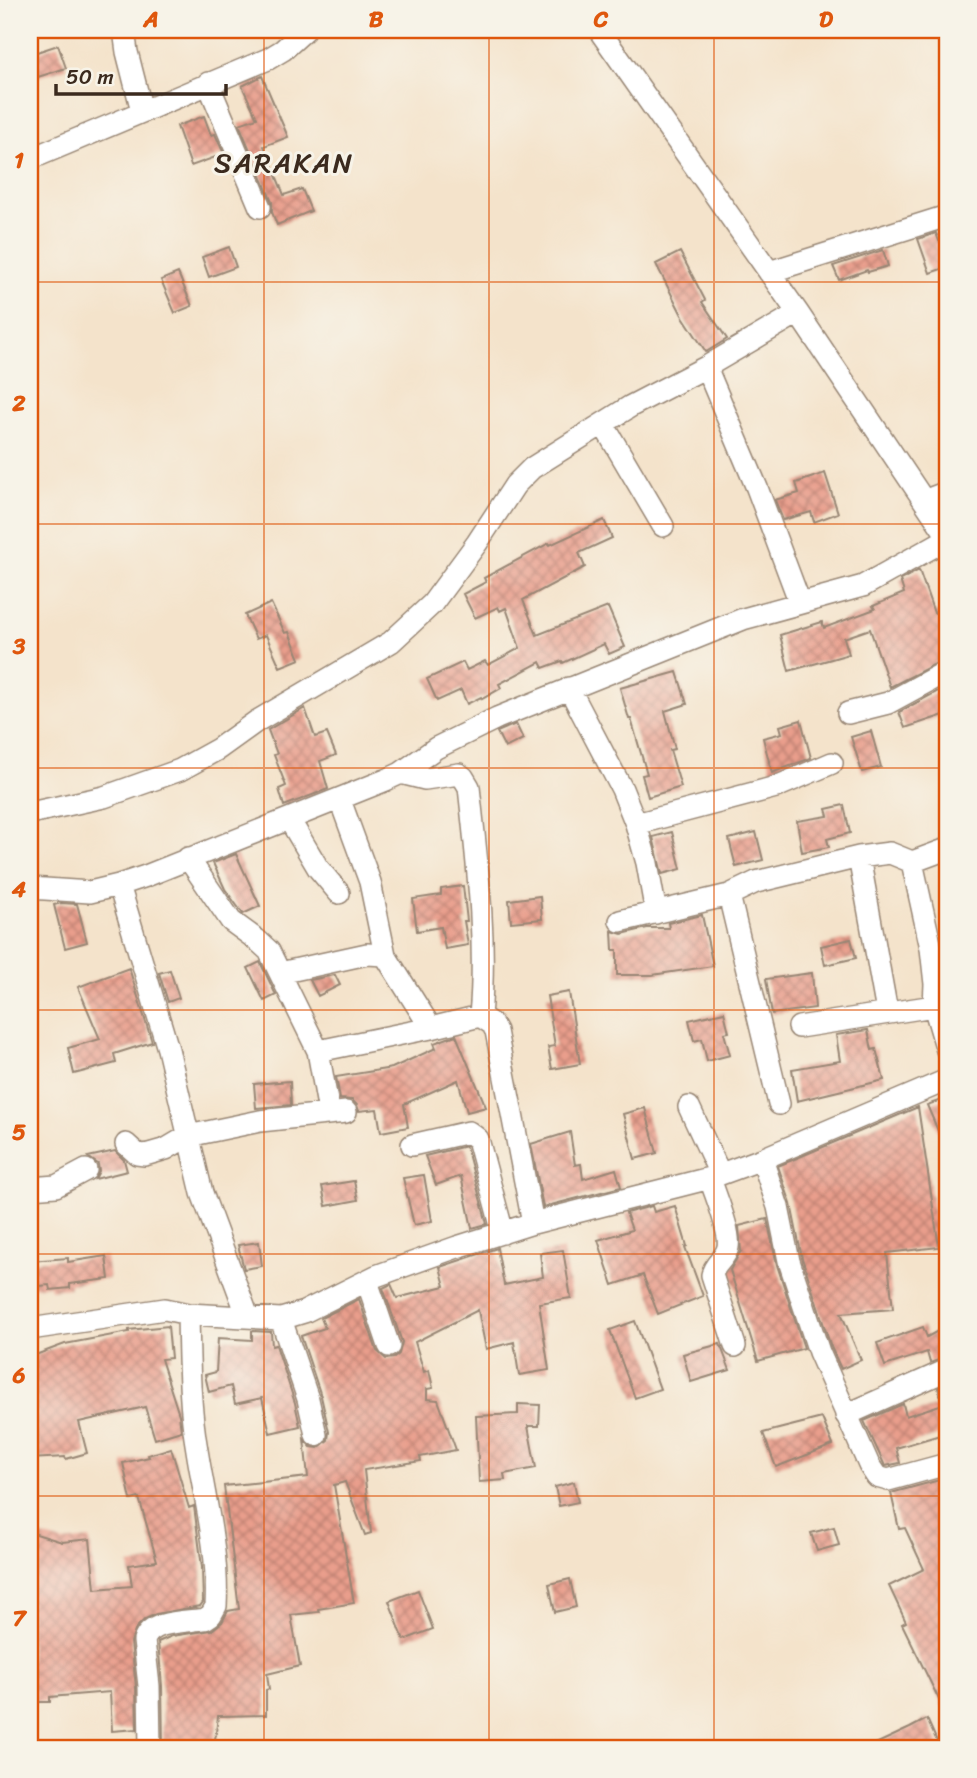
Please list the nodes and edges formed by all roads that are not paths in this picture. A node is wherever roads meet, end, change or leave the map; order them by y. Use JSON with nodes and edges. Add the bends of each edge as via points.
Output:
{"nodes":[{"id":1,"x":124,"y":30,"type":"edge"},
{"id":2,"x":305,"y":30,"type":"edge"},
{"id":3,"x":598,"y":30,"type":"edge"},
{"id":4,"x":208,"y":83,"type":"junction"},
{"id":5,"x":142,"y":111,"type":"junction"},
{"id":6,"x":30,"y":159,"type":"edge"},
{"id":7,"x":260,"y":208,"type":"dead end"},
{"id":8,"x":947,"y":216,"type":"edge"},
{"id":9,"x":769,"y":272,"type":"junction"},
{"id":10,"x":798,"y":313,"type":"junction"},
{"id":11,"x":706,"y":367,"type":"junction"},
{"id":12,"x":603,"y":424,"type":"junction"},
{"id":13,"x":947,"y":492,"type":"edge"},
{"id":14,"x":936,"y":509,"type":"edge"},
{"id":15,"x":663,"y":526,"type":"dead end"},
{"id":16,"x":947,"y":537,"type":"edge"},
{"id":17,"x":800,"y":603,"type":"junction"},
{"id":18,"x":947,"y":671,"type":"edge"},
{"id":19,"x":569,"y":688,"type":"junction"},
{"id":20,"x":848,"y":713,"type":"dead end"},
{"id":21,"x":832,"y":763,"type":"dead end"},
{"id":22,"x":401,"y":773,"type":"junction"},
{"id":23,"x":340,"y":800,"type":"junction"},
{"id":24,"x":30,"y":813,"type":"edge"},
{"id":25,"x":289,"y":819,"type":"junction"},
{"id":26,"x":636,"y":824,"type":"junction"},
{"id":27,"x":947,"y":849,"type":"edge"},
{"id":28,"x":859,"y":857,"type":"junction"},
{"id":29,"x":188,"y":858,"type":"junction"},
{"id":30,"x":912,"y":862,"type":"junction"},
{"id":31,"x":119,"y":886,"type":"junction"},
{"id":32,"x":30,"y":888,"type":"edge"},
{"id":33,"x":339,"y":893,"type":"dead end"},
{"id":34,"x":729,"y":895,"type":"junction"},
{"id":35,"x":656,"y":913,"type":"junction"},
{"id":36,"x":620,"y":921,"type":"dead end"},
{"id":37,"x":385,"y":955,"type":"junction"},
{"id":38,"x":280,"y":973,"type":"junction"},
{"id":39,"x":934,"y":1006,"type":"junction"},
{"id":40,"x":887,"y":1013,"type":"junction"},
{"id":41,"x":480,"y":1016,"type":"junction"},
{"id":42,"x":799,"y":1027,"type":"dead end"},
{"id":43,"x":431,"y":1028,"type":"junction"},
{"id":44,"x":947,"y":1050,"type":"edge"},
{"id":45,"x":318,"y":1051,"type":"junction"},
{"id":46,"x":947,"y":1080,"type":"edge"},
{"id":47,"x":779,"y":1104,"type":"dead end"},
{"id":48,"x":689,"y":1107,"type":"dead end"},
{"id":49,"x":188,"y":1136,"type":"junction"},
{"id":50,"x":126,"y":1144,"type":"dead end"},
{"id":51,"x":412,"y":1145,"type":"dead end"},
{"id":52,"x":762,"y":1159,"type":"junction"},
{"id":53,"x":86,"y":1170,"type":"dead end"},
{"id":54,"x":715,"y":1176,"type":"junction"},
{"id":55,"x":30,"y":1188,"type":"edge"},
{"id":56,"x":533,"y":1223,"type":"junction"},
{"id":57,"x":503,"y":1233,"type":"junction"},
{"id":58,"x":367,"y":1281,"type":"junction"},
{"id":59,"x":188,"y":1314,"type":"junction"},
{"id":60,"x":248,"y":1317,"type":"junction"},
{"id":61,"x":281,"y":1319,"type":"junction"},
{"id":62,"x":30,"y":1329,"type":"edge"},
{"id":63,"x":389,"y":1346,"type":"dead end"},
{"id":64,"x":735,"y":1346,"type":"dead end"},
{"id":65,"x":947,"y":1370,"type":"edge"},
{"id":66,"x":846,"y":1415,"type":"junction"},
{"id":67,"x":316,"y":1434,"type":"dead end"},
{"id":68,"x":947,"y":1464,"type":"edge"},
{"id":69,"x":150,"y":1748,"type":"edge"}],
"edges":[{"from":1,"to":5,"type":"street"},
{"from":2,"to":4,"type":"street","via":[[268,59]]},
{"from":3,"to":9,"type":"street"},
{"from":4,"to":5,"type":"street"},
{"from":4,"to":7,"type":"street"},
{"from":5,"to":6,"type":"street"},
{"from":8,"to":9,"type":"street"},
{"from":9,"to":10,"type":"street"},
{"from":10,"to":11,"type":"street"},
{"from":10,"to":14,"type":"street"},
{"from":11,"to":12,"type":"street"},
{"from":11,"to":17,"type":"street"},
{"from":12,"to":15,"type":"street"},
{"from":12,"to":24,"type":"street","via":[[532,468],[515,485],[432,604],[391,642],[180,770],[104,797]]},
{"from":13,"to":14,"type":"street"},
{"from":14,"to":16,"type":"street"},
{"from":16,"to":17,"type":"street","via":[[863,586]]},
{"from":17,"to":19,"type":"street","via":[[743,619]]},
{"from":18,"to":20,"type":"street","via":[[888,703]]},
{"from":19,"to":22,"type":"street","via":[[436,748]]},
{"from":19,"to":26,"type":"street"},
{"from":21,"to":26,"type":"street","via":[[776,787]]},
{"from":22,"to":23,"type":"street"},
{"from":22,"to":41,"type":"street","via":[[425,779],[460,775],[469,787],[478,869]]},
{"from":23,"to":25,"type":"street"},
{"from":23,"to":37,"type":"street","via":[[370,882]]},
{"from":25,"to":29,"type":"street"},
{"from":25,"to":33,"type":"street"},
{"from":26,"to":35,"type":"street"},
{"from":27,"to":30,"type":"street"},
{"from":28,"to":30,"type":"street","via":[[890,853]]},
{"from":28,"to":34,"type":"street","via":[[755,883]]},
{"from":28,"to":40,"type":"street"},
{"from":29,"to":31,"type":"street"},
{"from":29,"to":38,"type":"street","via":[[231,921],[269,951]]},
{"from":30,"to":39,"type":"street","via":[[931,948]]},
{"from":31,"to":32,"type":"street","via":[[90,892]]},
{"from":31,"to":49,"type":"street","via":[[168,1049]]},
{"from":34,"to":35,"type":"street"},
{"from":34,"to":47,"type":"street"},
{"from":35,"to":36,"type":"street"},
{"from":37,"to":38,"type":"street","via":[[367,954]]},
{"from":37,"to":43,"type":"street"},
{"from":38,"to":45,"type":"street"},
{"from":39,"to":40,"type":"street"},
{"from":39,"to":44,"type":"street"},
{"from":40,"to":42,"type":"street"},
{"from":41,"to":43,"type":"street"},
{"from":41,"to":56,"type":"street","via":[[496,1031]]},
{"from":43,"to":45,"type":"street"},
{"from":45,"to":49,"type":"street","via":[[338,1112]]},
{"from":46,"to":52,"type":"street"},
{"from":48,"to":54,"type":"street"},
{"from":49,"to":50,"type":"street","via":[[145,1155]]},
{"from":49,"to":60,"type":"street","via":[[202,1193]]},
{"from":51,"to":57,"type":"street","via":[[469,1132],[478,1139]]},
{"from":52,"to":54,"type":"street"},
{"from":52,"to":66,"type":"street","via":[[793,1274]]},
{"from":53,"to":55,"type":"street","via":[[56,1186]]},
{"from":54,"to":56,"type":"street"},
{"from":54,"to":64,"type":"street","via":[[729,1246],[712,1275]]},
{"from":56,"to":57,"type":"street"},
{"from":57,"to":58,"type":"street"},
{"from":58,"to":61,"type":"street"},
{"from":58,"to":63,"type":"street"},
{"from":59,"to":60,"type":"street"},
{"from":59,"to":62,"type":"street","via":[[165,1309]]},
{"from":59,"to":69,"type":"street","via":[[196,1446],[212,1536],[216,1606],[205,1619],[154,1628],[145,1636]]},
{"from":60,"to":61,"type":"street"},
{"from":61,"to":67,"type":"street"},
{"from":65,"to":66,"type":"street"},
{"from":66,"to":68,"type":"street","via":[[877,1477],[888,1480]]}]}
